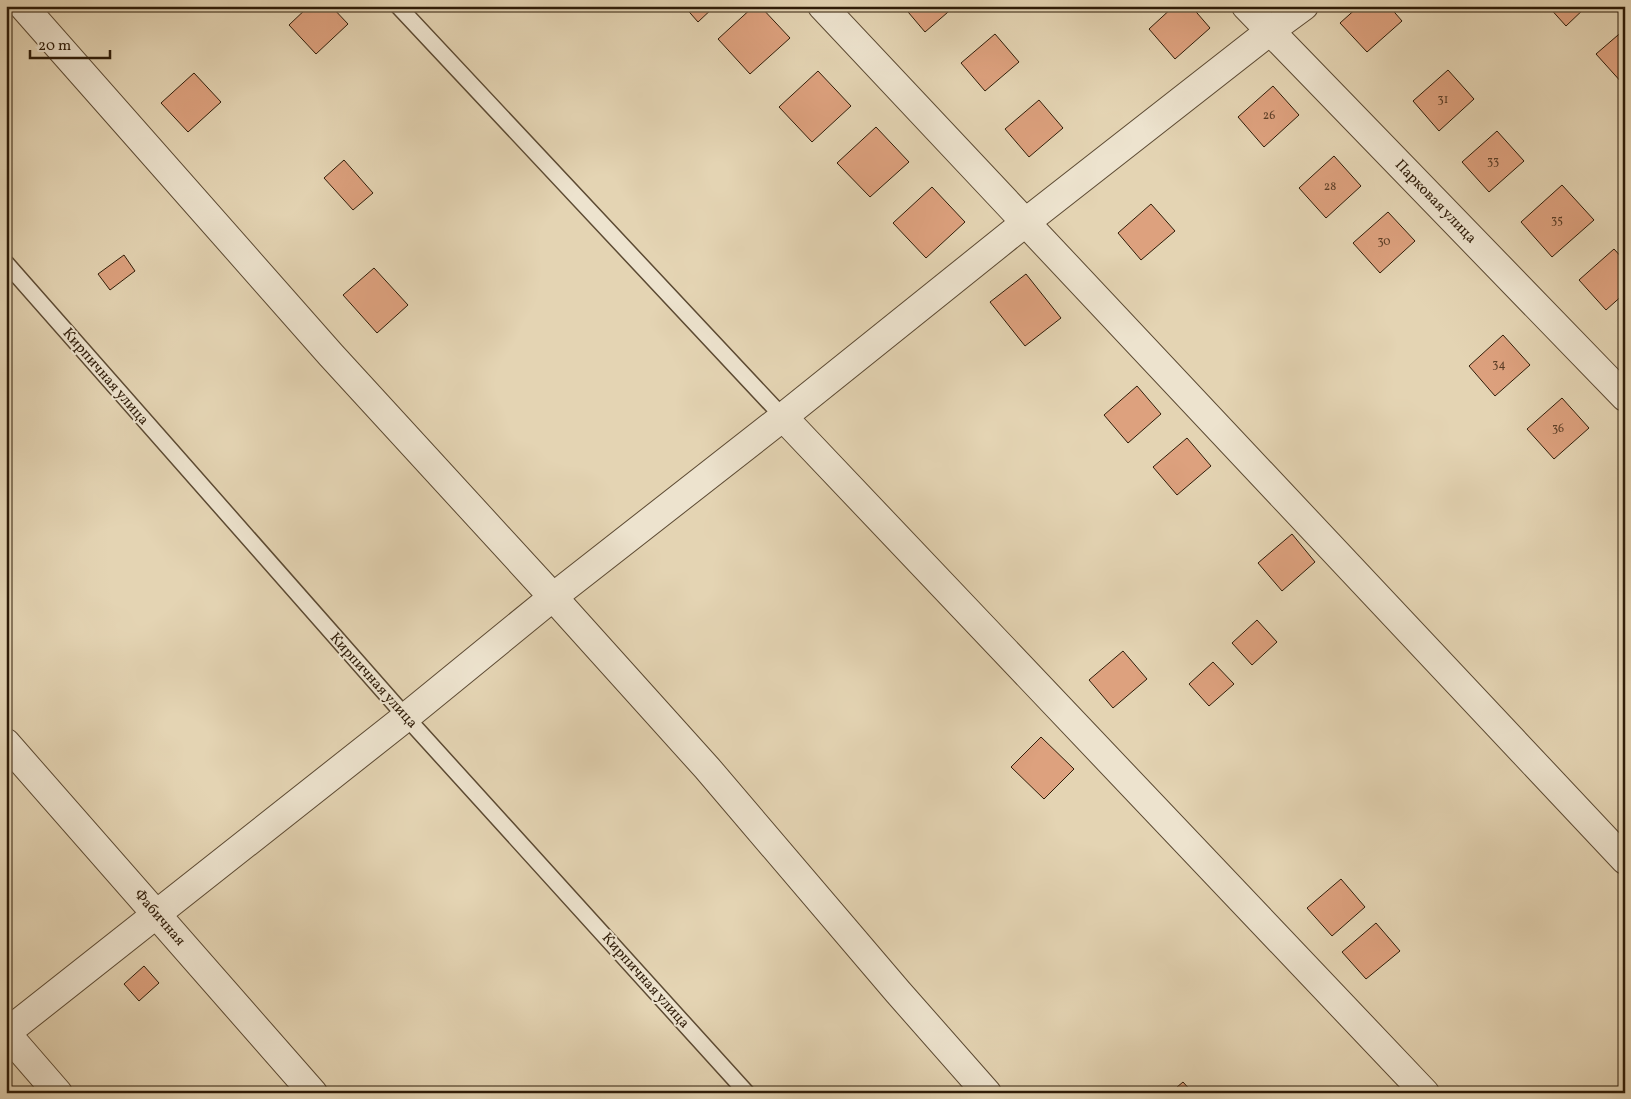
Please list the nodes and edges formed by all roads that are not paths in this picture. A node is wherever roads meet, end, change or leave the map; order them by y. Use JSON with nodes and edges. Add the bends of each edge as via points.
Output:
{"nodes":[{"id":1,"x":24,"y":6,"type":"edge"},
{"id":2,"x":398,"y":6,"type":"edge"},
{"id":3,"x":822,"y":6,"type":"edge"},
{"id":4,"x":1246,"y":6,"type":"edge"},
{"id":5,"x":1304,"y":6,"type":"edge"},
{"id":6,"x":1270,"y":31,"type":"junction"},
{"id":7,"x":1026,"y":222,"type":"junction"},
{"id":8,"x":6,"y":263,"type":"edge"},
{"id":9,"x":1625,"y":397,"type":"edge"},
{"id":10,"x":783,"y":418,"type":"junction"},
{"id":11,"x":553,"y":597,"type":"junction"},
{"id":12,"x":406,"y":717,"type":"junction"},
{"id":13,"x":6,"y":743,"type":"edge"},
{"id":14,"x":1625,"y":860,"type":"edge"},
{"id":15,"x":157,"y":915,"type":"junction"},
{"id":16,"x":6,"y":1033,"type":"edge"},
{"id":17,"x":58,"y":1093,"type":"edge"},
{"id":18,"x":312,"y":1093,"type":"edge"},
{"id":19,"x":747,"y":1093,"type":"edge"},
{"id":20,"x":987,"y":1093,"type":"edge"},
{"id":21,"x":1425,"y":1093,"type":"edge"}],
"edges":[{"from":1,"to":11,"type":"street","via":[[331,355]]},
{"from":2,"to":10,"type":"lane"},
{"from":3,"to":7,"type":"street"},
{"from":4,"to":6,"type":"street","name":"Парковая улица"},
{"from":5,"to":6,"type":"street"},
{"from":6,"to":7,"type":"street"},
{"from":6,"to":9,"type":"street","name":"Парковая улица"},
{"from":7,"to":10,"type":"street"},
{"from":7,"to":14,"type":"street"},
{"from":8,"to":12,"type":"lane","name":"Кирпичная улица"},
{"from":10,"to":11,"type":"street"},
{"from":10,"to":21,"type":"street"},
{"from":11,"to":12,"type":"street"},
{"from":11,"to":20,"type":"street","via":[[707,768]]},
{"from":12,"to":15,"type":"street"},
{"from":12,"to":19,"type":"lane","name":"Кирпичная улица"},
{"from":13,"to":15,"type":"street","name":"Фабичная"},
{"from":15,"to":16,"type":"street"},
{"from":15,"to":18,"type":"street","name":"Фабичная"},
{"from":16,"to":17,"type":"street"}]}
